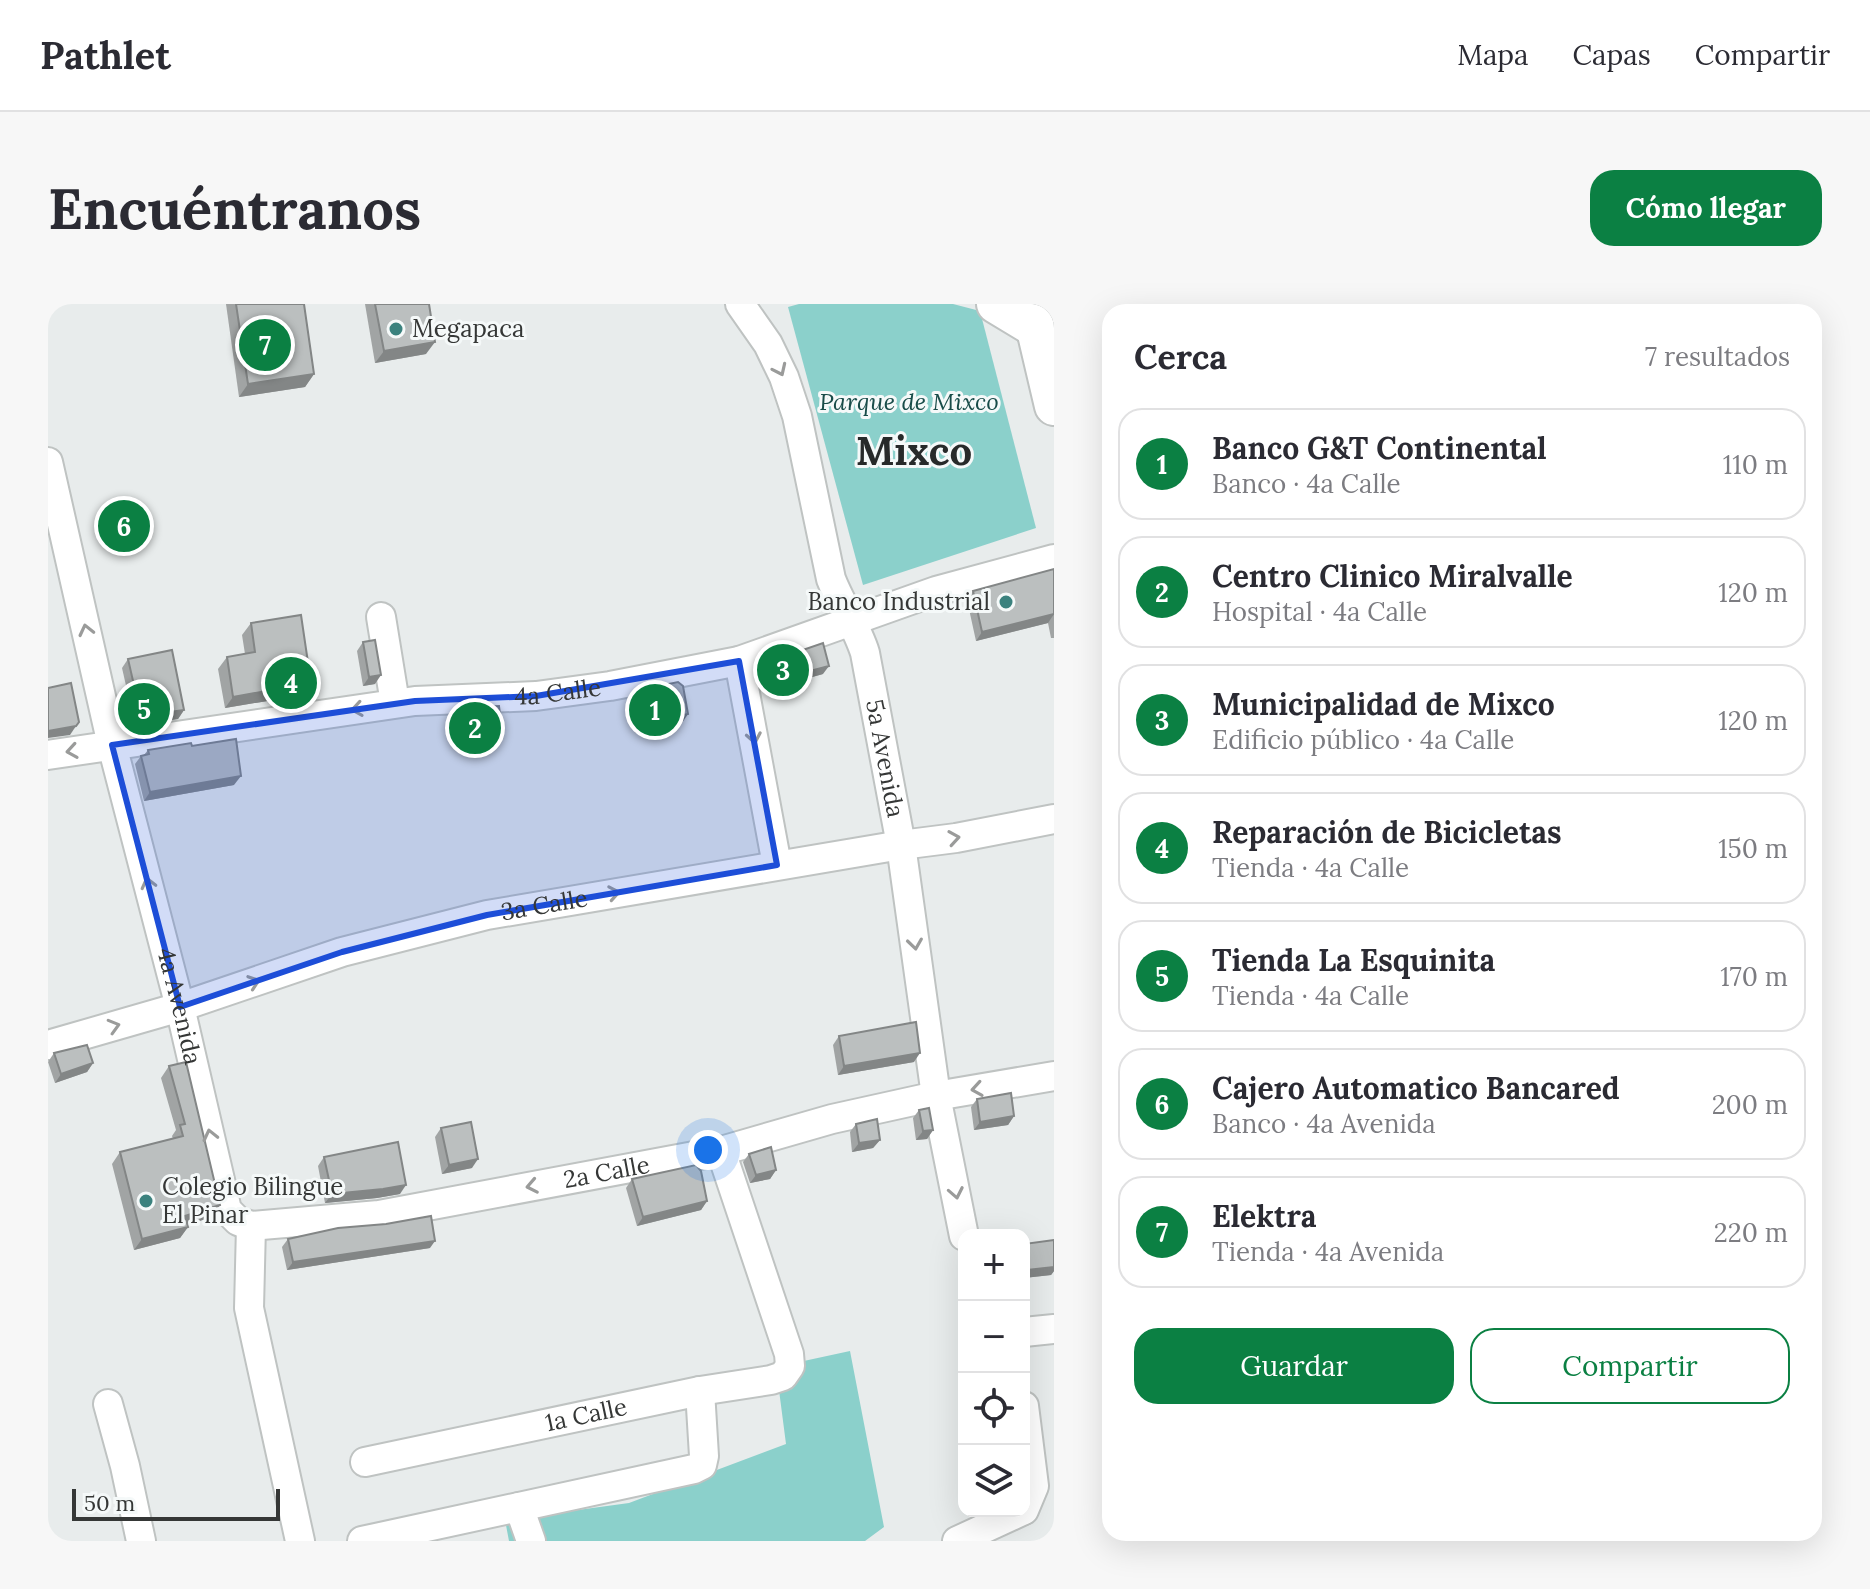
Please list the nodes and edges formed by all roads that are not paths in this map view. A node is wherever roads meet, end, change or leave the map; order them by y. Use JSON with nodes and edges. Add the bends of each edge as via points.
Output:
{"nodes":[{"id":1,"x":740,"y":304,"type":"edge"},
{"id":2,"x":996,"y":304,"type":"edge"},
{"id":3,"x":1040,"y":336,"type":"edge"},
{"id":4,"x":1054,"y":406,"type":"edge"},
{"id":5,"x":48,"y":462,"type":"edge"},
{"id":6,"x":1054,"y":559,"type":"edge"},
{"id":7,"x":381,"y":617,"type":"dead end"},
{"id":8,"x":852,"y":621,"type":"junction"},
{"id":9,"x":739,"y":661,"type":"junction"},
{"id":10,"x":395,"y":703,"type":"junction"},
{"id":11,"x":112,"y":745,"type":"junction"},
{"id":12,"x":48,"y":755,"type":"edge"},
{"id":13,"x":1054,"y":819,"type":"edge"},
{"id":14,"x":901,"y":845,"type":"junction"},
{"id":15,"x":777,"y":865,"type":"junction"},
{"id":16,"x":180,"y":1007,"type":"junction"},
{"id":17,"x":48,"y":1045,"type":"edge"},
{"id":18,"x":1054,"y":1076,"type":"edge"},
{"id":19,"x":936,"y":1096,"type":"junction"},
{"id":20,"x":721,"y":1151,"type":"junction"},
{"id":21,"x":251,"y":1226,"type":"junction"},
{"id":22,"x":963,"y":1229,"type":"edge"},
{"id":23,"x":1054,"y":1329,"type":"edge"},
{"id":24,"x":1030,"y":1331,"type":"edge"},
{"id":25,"x":700,"y":1391,"type":"junction"},
{"id":26,"x":108,"y":1404,"type":"dead end"},
{"id":27,"x":1030,"y":1454,"type":"edge"},
{"id":28,"x":365,"y":1462,"type":"dead end"},
{"id":29,"x":1030,"y":1495,"type":"edge"},
{"id":30,"x":519,"y":1507,"type":"junction"},
{"id":31,"x":1008,"y":1517,"type":"edge"},
{"id":32,"x":141,"y":1541,"type":"edge"},
{"id":33,"x":300,"y":1541,"type":"edge"},
{"id":34,"x":362,"y":1541,"type":"edge"},
{"id":35,"x":531,"y":1541,"type":"edge"},
{"id":36,"x":957,"y":1541,"type":"edge"}],
"edges":[{"from":1,"to":8,"type":"street","name":"5a Avenida","one_way":true,"via":[[784,377],[831,579]]},
{"from":2,"to":3,"type":"street"},
{"from":3,"to":4,"type":"street"},
{"from":11,"to":5,"type":"street","name":"4a Avenida","one_way":true},
{"from":6,"to":8,"type":"street","name":"4a Calle","via":[[936,591]]},
{"from":7,"to":10,"type":"street"},
{"from":8,"to":9,"type":"street","name":"4a Calle"},
{"from":8,"to":14,"type":"street","name":"5a Avenida","via":[[865,653]]},
{"from":9,"to":10,"type":"street","name":"4a Calle","via":[[536,696]]},
{"from":9,"to":15,"type":"street","one_way":true},
{"from":10,"to":11,"type":"street","name":"4a Calle","one_way":true},
{"from":11,"to":12,"type":"street","name":"4a Calle","one_way":true},
{"from":16,"to":11,"type":"street","name":"4a Avenida","one_way":true},
{"from":14,"to":13,"type":"street","name":"3a Calle","one_way":true},
{"from":14,"to":15,"type":"street","name":"3a Calle"},
{"from":14,"to":19,"type":"street","name":"5a Avenida","one_way":true},
{"from":16,"to":15,"type":"street","name":"3a Calle","one_way":true,"via":[[342,952],[487,915]]},
{"from":17,"to":16,"type":"street","name":"3a Calle","one_way":true},
{"from":21,"to":16,"type":"street","name":"4a Avenida","one_way":true,"via":[[227,1210]]},
{"from":18,"to":19,"type":"street","name":"2a Calle","one_way":true},
{"from":19,"to":20,"type":"street","name":"2a Calle"},
{"from":19,"to":22,"type":"street","name":"5a Avenida","one_way":true},
{"from":20,"to":21,"type":"street","name":"2a Calle","one_way":true,"via":[[379,1215]]},
{"from":20,"to":25,"type":"street","name":"1a Calle","via":[[790,1366],[783,1376]]},
{"from":21,"to":33,"type":"street","via":[[249,1308]]},
{"from":23,"to":24,"type":"street"},
{"from":25,"to":28,"type":"street","name":"1a Calle"},
{"from":25,"to":30,"type":"street","via":[[702,1465]]},
{"from":26,"to":32,"type":"street"},
{"from":27,"to":29,"type":"street"},
{"from":30,"to":34,"type":"street"},
{"from":30,"to":35,"type":"street"},
{"from":31,"to":36,"type":"street"}]}
